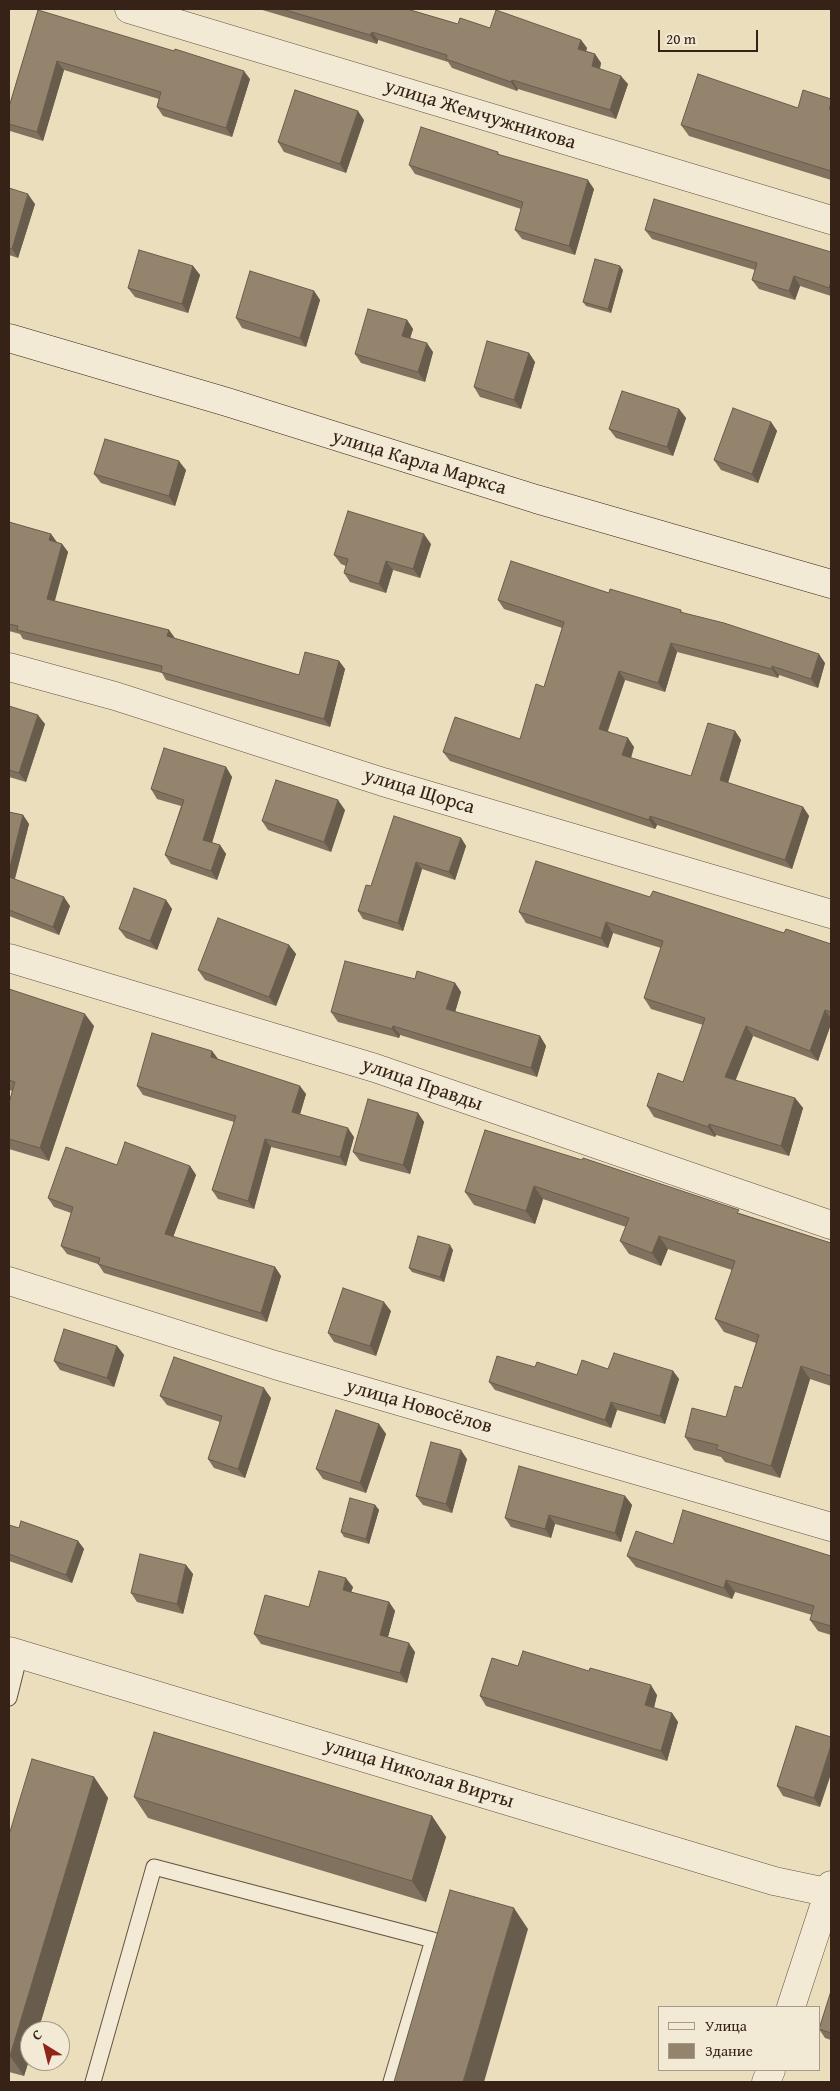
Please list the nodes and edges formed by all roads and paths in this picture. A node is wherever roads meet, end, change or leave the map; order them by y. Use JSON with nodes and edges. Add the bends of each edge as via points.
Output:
{"nodes":[{"id":1,"x":129,"y":9,"type":"edge"},
{"id":2,"x":831,"y":220,"type":"edge"},
{"id":3,"x":9,"y":338,"type":"edge"},
{"id":4,"x":831,"y":584,"type":"edge"},
{"id":5,"x":9,"y":667,"type":"edge"},
{"id":6,"x":831,"y":914,"type":"edge"},
{"id":7,"x":9,"y":958,"type":"edge"},
{"id":8,"x":831,"y":1225,"type":"edge"},
{"id":9,"x":9,"y":1281,"type":"edge"},
{"id":10,"x":831,"y":1527,"type":"edge"},
{"id":11,"x":14,"y":1653,"type":"edge"},
{"id":12,"x":9,"y":1698,"type":"edge"},
{"id":13,"x":830,"y":1890,"type":"edge"},
{"id":14,"x":791,"y":2006,"type":"edge"},
{"id":15,"x":93,"y":2082,"type":"edge"},
{"id":16,"x":391,"y":2082,"type":"edge"}],
"edges":[{"from":1,"to":2,"type":"street","name":"улица Жемчужникова"},
{"from":3,"to":4,"type":"street","name":"улица Карла Маркса","via":[[536,499]]},
{"from":5,"to":6,"type":"street","name":"улица Щорса","via":[[116,696],[383,782]]},
{"from":7,"to":8,"type":"street","name":"улица Правды","via":[[375,1068]]},
{"from":9,"to":10,"type":"street","name":"улица Новосёлов","via":[[285,1367]]},
{"from":11,"to":12,"type":"lane"},
{"from":11,"to":13,"type":"street","name":"улица Николая Вирты","via":[[774,1881]]},
{"from":13,"to":14,"type":"street"},
{"from":15,"to":16,"type":"lane","via":[[154,1867],[433,1940]]}]}
